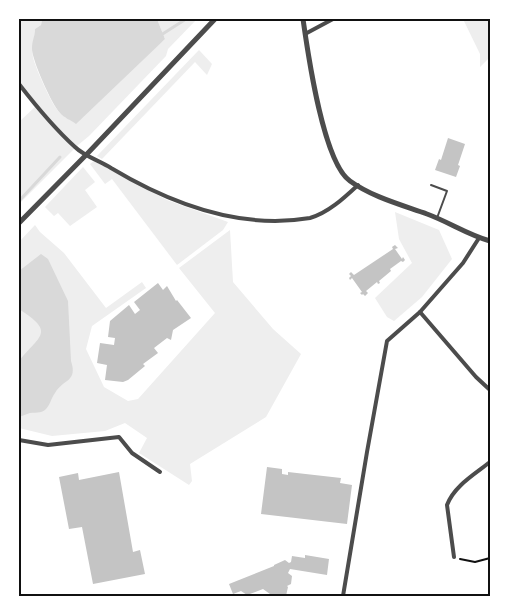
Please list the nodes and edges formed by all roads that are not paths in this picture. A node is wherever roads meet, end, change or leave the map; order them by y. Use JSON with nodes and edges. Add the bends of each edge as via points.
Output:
{"nodes":[{"id":1,"x":215,"y":19,"type":"edge"},
{"id":2,"x":303,"y":19,"type":"edge"},
{"id":3,"x":333,"y":19,"type":"edge"},
{"id":4,"x":305,"y":34,"type":"junction"},
{"id":5,"x":19,"y":84,"type":"edge"},
{"id":6,"x":87,"y":154,"type":"junction"},
{"id":7,"x":358,"y":185,"type":"junction"},
{"id":8,"x":431,"y":185,"type":"dead end"},
{"id":9,"x":437,"y":218,"type":"junction"},
{"id":10,"x":19,"y":223,"type":"edge"},
{"id":11,"x":479,"y":238,"type":"junction"},
{"id":12,"x":490,"y":241,"type":"edge"},
{"id":13,"x":420,"y":312,"type":"junction"},
{"id":14,"x":490,"y":390,"type":"edge"},
{"id":15,"x":19,"y":440,"type":"edge"},
{"id":16,"x":490,"y":462,"type":"edge"},
{"id":17,"x":160,"y":472,"type":"dead end"},
{"id":18,"x":454,"y":557,"type":"road end"},
{"id":19,"x":344,"y":596,"type":"edge"}],
"edges":[{"from":1,"to":6,"type":"street"},
{"from":2,"to":4,"type":"street"},
{"from":3,"to":4,"type":"street"},
{"from":4,"to":7,"type":"street","via":[[331,152],[339,169]]},
{"from":5,"to":6,"type":"street","via":[[76,148]]},
{"from":6,"to":7,"type":"street","via":[[166,198],[241,220],[318,216]]},
{"from":6,"to":10,"type":"street"},
{"from":7,"to":9,"type":"street"},
{"from":8,"to":9,"type":"lane","via":[[447,191]]},
{"from":9,"to":11,"type":"street"},
{"from":11,"to":12,"type":"street"},
{"from":11,"to":13,"type":"street","via":[[463,263]]},
{"from":13,"to":14,"type":"street"},
{"from":13,"to":19,"type":"street","via":[[387,341]]},
{"from":15,"to":17,"type":"street","via":[[48,445],[120,437],[132,453]]},
{"from":16,"to":18,"type":"street","via":[[456,490],[446,505]]}]}
